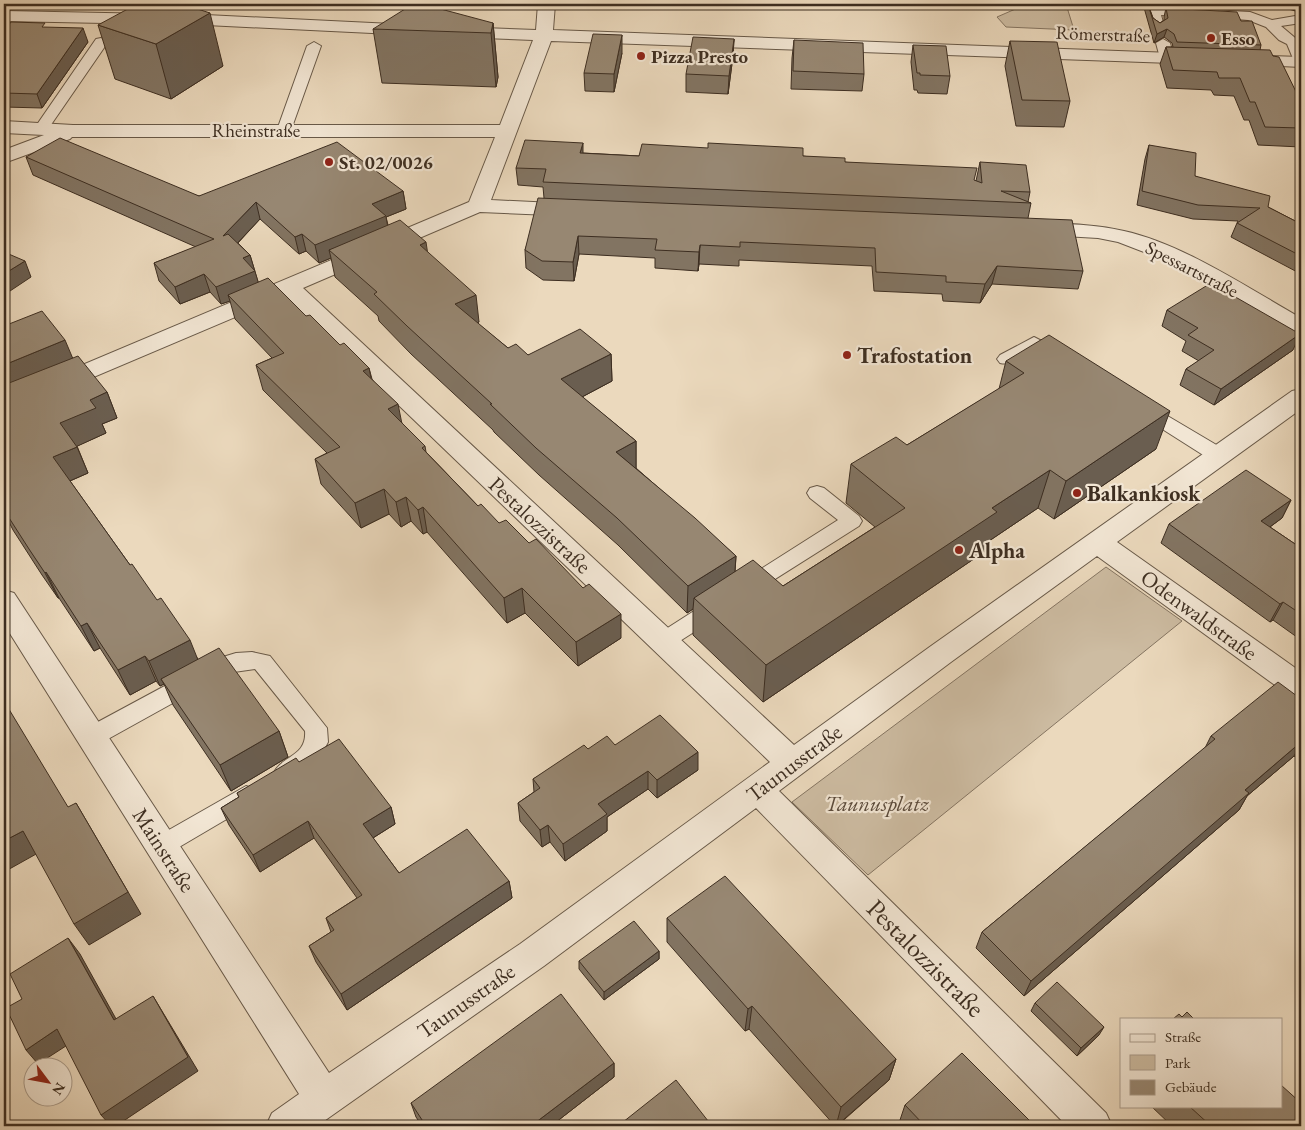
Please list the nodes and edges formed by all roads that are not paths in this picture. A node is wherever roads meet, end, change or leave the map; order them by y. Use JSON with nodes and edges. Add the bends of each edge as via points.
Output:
{"nodes":[{"id":1,"x":218,"y":4,"type":"edge"},
{"id":2,"x":546,"y":4,"type":"edge"},
{"id":3,"x":1294,"y":4,"type":"edge"},
{"id":4,"x":1301,"y":7,"type":"edge"},
{"id":5,"x":4,"y":16,"type":"edge"},
{"id":6,"x":206,"y":20,"type":"junction"},
{"id":7,"x":1301,"y":20,"type":"edge"},
{"id":8,"x":1272,"y":24,"type":"junction"},
{"id":9,"x":1158,"y":26,"type":"edge"},
{"id":10,"x":544,"y":36,"type":"junction"},
{"id":11,"x":101,"y":42,"type":"dead end"},
{"id":12,"x":314,"y":46,"type":"dead end"},
{"id":13,"x":1301,"y":61,"type":"edge"},
{"id":14,"x":4,"y":127,"type":"edge"},
{"id":15,"x":41,"y":129,"type":"junction"},
{"id":16,"x":284,"y":130,"type":"junction"},
{"id":17,"x":73,"y":131,"type":"junction"},
{"id":18,"x":508,"y":131,"type":"junction"},
{"id":19,"x":4,"y":157,"type":"edge"},
{"id":20,"x":478,"y":206,"type":"junction"},
{"id":21,"x":596,"y":211,"type":"edge"},
{"id":22,"x":1020,"y":228,"type":"edge"},
{"id":23,"x":288,"y":286,"type":"junction"},
{"id":24,"x":1301,"y":326,"type":"edge"},
{"id":25,"x":1006,"y":359,"type":"edge"},
{"id":26,"x":1075,"y":367,"type":"edge"},
{"id":27,"x":1301,"y":397,"type":"edge"},
{"id":28,"x":1133,"y":402,"type":"edge"},
{"id":29,"x":4,"y":407,"type":"edge"},
{"id":30,"x":1218,"y":455,"type":"junction"},
{"id":31,"x":817,"y":493,"type":"dead end"},
{"id":32,"x":1098,"y":542,"type":"junction"},
{"id":33,"x":4,"y":600,"type":"edge"},
{"id":34,"x":662,"y":642,"type":"junction"},
{"id":35,"x":1301,"y":688,"type":"edge"},
{"id":36,"x":91,"y":737,"type":"junction"},
{"id":37,"x":793,"y":764,"type":"junction"},
{"id":38,"x":758,"y":790,"type":"junction"},
{"id":39,"x":161,"y":846,"type":"junction"},
{"id":40,"x":324,"y":1099,"type":"junction"},
{"id":41,"x":286,"y":1126,"type":"edge"},
{"id":42,"x":1093,"y":1126,"type":"edge"}],
"edges":[{"from":1,"to":6,"type":"street"},
{"from":2,"to":10,"type":"street"},
{"from":3,"to":4,"type":"street"},
{"from":5,"to":6,"type":"street","name":"Römerstraße"},
{"from":6,"to":10,"type":"street","name":"Römerstraße"},
{"from":7,"to":8,"type":"lane"},
{"from":8,"to":9,"type":"lane","via":[[1250,16],[1205,11],[1153,11]]},
{"from":8,"to":13,"type":"lane","via":[[1293,42]]},
{"from":10,"to":13,"type":"street","name":"Römerstraße","via":[[1165,50],[1220,59]]},
{"from":10,"to":18,"type":"street"},
{"from":11,"to":15,"type":"lane"},
{"from":12,"to":16,"type":"lane"},
{"from":14,"to":15,"type":"street","name":"Rheinstraße"},
{"from":15,"to":17,"type":"street","name":"Rheinstraße"},
{"from":16,"to":17,"type":"street","name":"Rheinstraße"},
{"from":16,"to":18,"type":"street","name":"Rheinstraße"},
{"from":17,"to":19,"type":"street"},
{"from":18,"to":20,"type":"street"},
{"from":20,"to":21,"type":"street"},
{"from":20,"to":23,"type":"street"},
{"from":22,"to":24,"type":"street","name":"Spessartstraße","via":[[1098,232],[1149,246],[1170,254]]},
{"from":23,"to":29,"type":"street"},
{"from":23,"to":34,"type":"street","name":"Pestalozzistraße"},
{"from":25,"to":26,"type":"lane","via":[[1034,342]]},
{"from":27,"to":30,"type":"street","name":"Taunusstraße"},
{"from":28,"to":30,"type":"lane"},
{"from":30,"to":32,"type":"street","name":"Taunusstraße"},
{"from":31,"to":34,"type":"lane","via":[[852,521]]},
{"from":32,"to":35,"type":"street","name":"Odenwaldstraße"},
{"from":32,"to":37,"type":"street","name":"Taunusstraße"},
{"from":33,"to":36,"type":"street","name":"Mainstraße"},
{"from":34,"to":37,"type":"street","name":"Pestalozzistraße"},
{"from":36,"to":39,"type":"street","name":"Mainstraße"},
{"from":36,"to":39,"type":"lane","via":[[221,666],[243,660],[262,662],[316,728],[317,742],[299,764]]},
{"from":37,"to":38,"type":"street","name":"Taunusstraße"},
{"from":38,"to":40,"type":"street","name":"Taunusstraße","via":[[532,955]]},
{"from":38,"to":42,"type":"street","name":"Pestalozzistraße"},
{"from":39,"to":40,"type":"street","name":"Mainstraße"},
{"from":40,"to":41,"type":"street","name":"Taunusstraße"}]}
